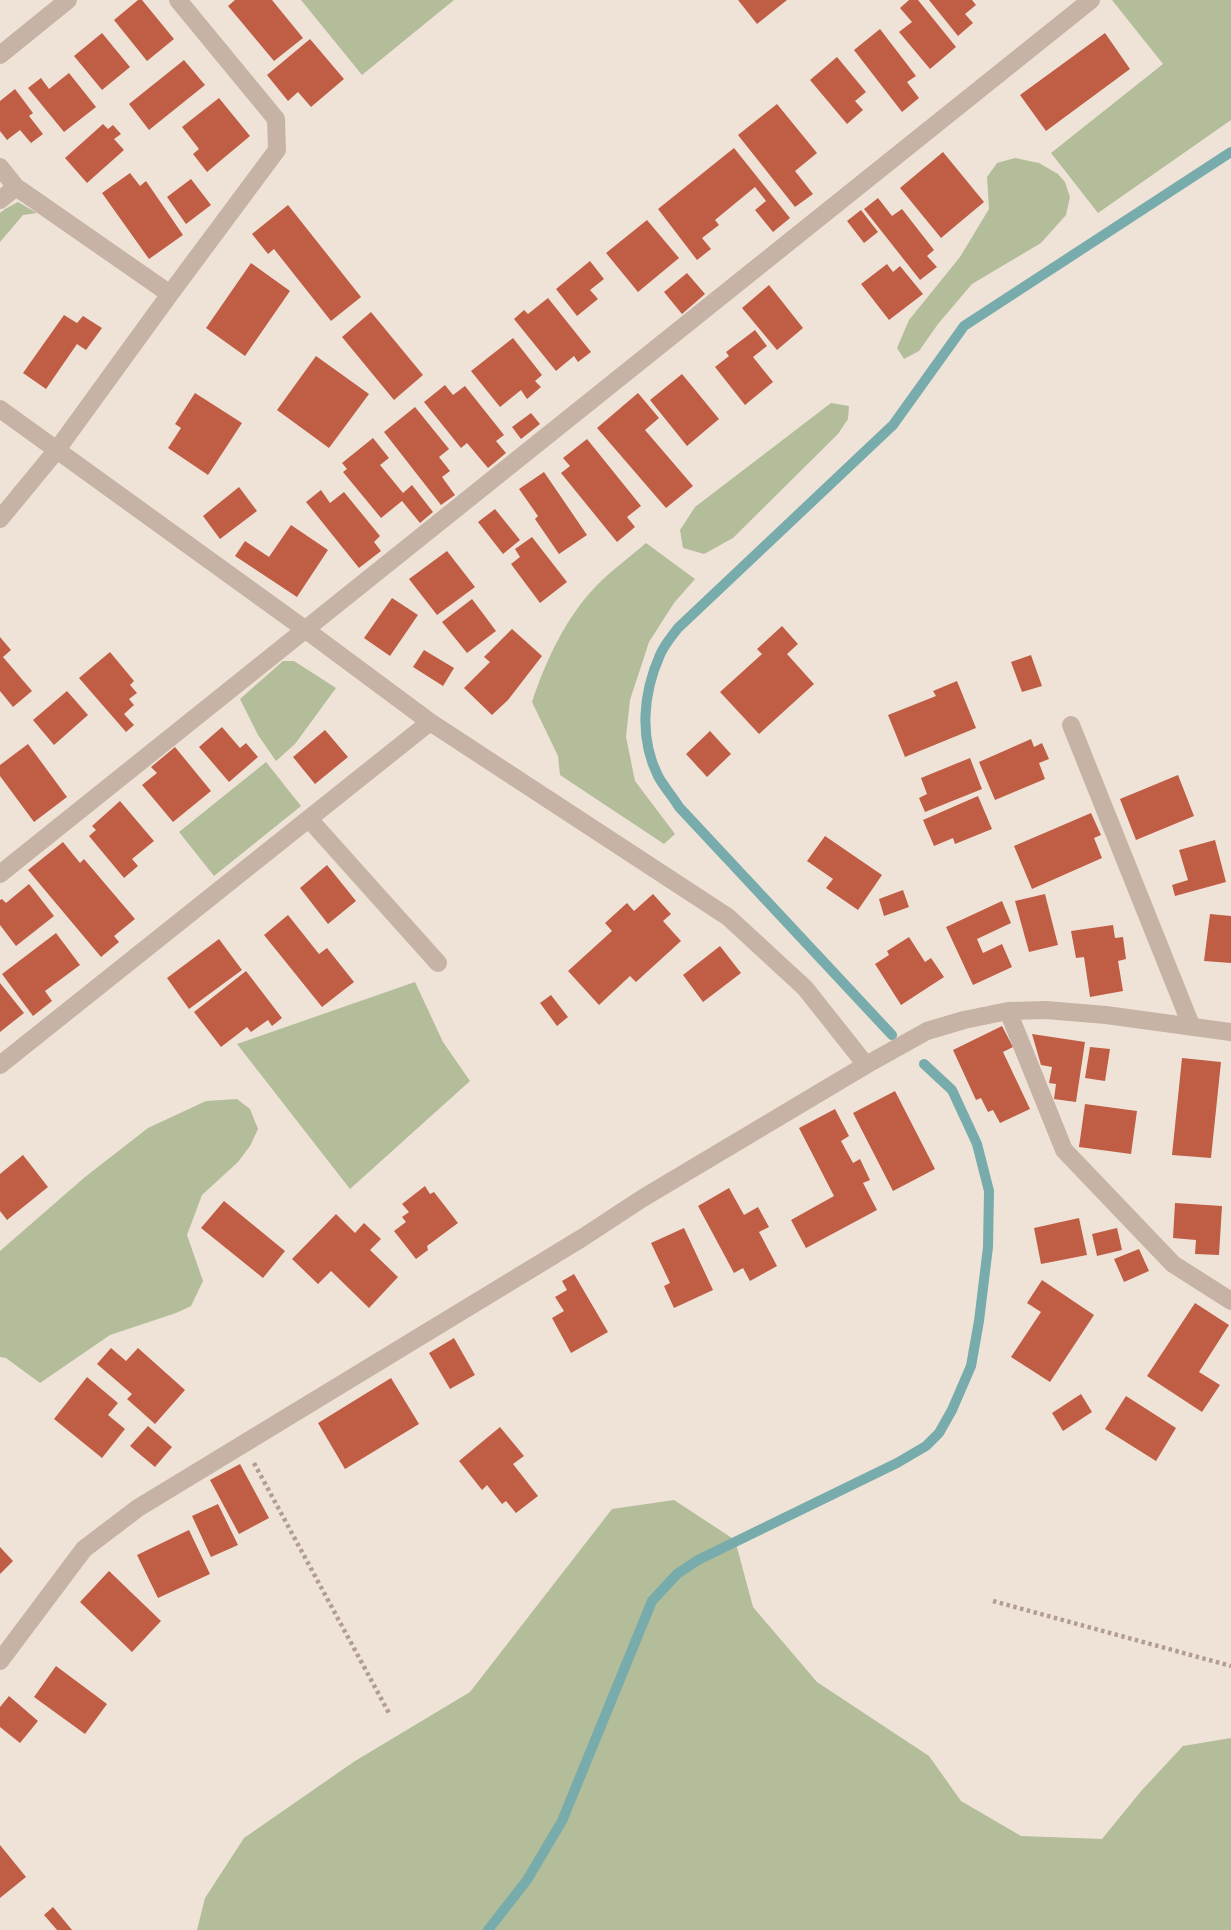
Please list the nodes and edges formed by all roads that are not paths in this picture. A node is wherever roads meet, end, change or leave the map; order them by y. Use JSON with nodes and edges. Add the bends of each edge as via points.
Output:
{"nodes":[{"id":1,"x":68,"y":0,"type":"edge"},
{"id":2,"x":178,"y":0,"type":"edge"},
{"id":3,"x":1091,"y":0,"type":"edge"},
{"id":4,"x":0,"y":55,"type":"edge"},
{"id":5,"x":0,"y":167,"type":"edge"},
{"id":6,"x":16,"y":187,"type":"junction"},
{"id":7,"x":0,"y":200,"type":"edge"},
{"id":8,"x":170,"y":294,"type":"junction"},
{"id":9,"x":0,"y":409,"type":"edge"},
{"id":10,"x":56,"y":451,"type":"junction"},
{"id":11,"x":0,"y":519,"type":"edge"},
{"id":12,"x":306,"y":629,"type":"junction"},
{"id":13,"x":430,"y":722,"type":"junction"},
{"id":14,"x":1071,"y":725,"type":"dead end"},
{"id":15,"x":309,"y":819,"type":"junction"},
{"id":16,"x":0,"y":874,"type":"edge"},
{"id":17,"x":438,"y":964,"type":"dead end"},
{"id":18,"x":1008,"y":1010,"type":"junction"},
{"id":19,"x":1191,"y":1026,"type":"junction"},
{"id":20,"x":1231,"y":1032,"type":"edge"},
{"id":21,"x":0,"y":1065,"type":"edge"},
{"id":22,"x":866,"y":1065,"type":"junction"},
{"id":23,"x":1231,"y":1301,"type":"edge"},
{"id":24,"x":0,"y":1661,"type":"edge"}],
"edges":[{"from":1,"to":4,"type":"street"},
{"from":2,"to":8,"type":"street","via":[[276,119],[277,150]]},
{"from":3,"to":12,"type":"street"},
{"from":5,"to":6,"type":"street"},
{"from":6,"to":7,"type":"street"},
{"from":6,"to":8,"type":"street"},
{"from":8,"to":10,"type":"street"},
{"from":9,"to":10,"type":"street"},
{"from":10,"to":11,"type":"street"},
{"from":10,"to":12,"type":"street"},
{"from":12,"to":13,"type":"street"},
{"from":12,"to":16,"type":"street"},
{"from":13,"to":15,"type":"street"},
{"from":13,"to":22,"type":"street","via":[[728,917],[805,988]]},
{"from":14,"to":19,"type":"street"},
{"from":15,"to":17,"type":"street"},
{"from":15,"to":21,"type":"street"},
{"from":18,"to":19,"type":"street","via":[[1094,1014]]},
{"from":18,"to":22,"type":"street","via":[[927,1031]]},
{"from":18,"to":23,"type":"street","via":[[1064,1150],[1173,1264]]},
{"from":19,"to":20,"type":"street"},
{"from":22,"to":24,"type":"street","via":[[138,1508],[84,1549]]}]}
